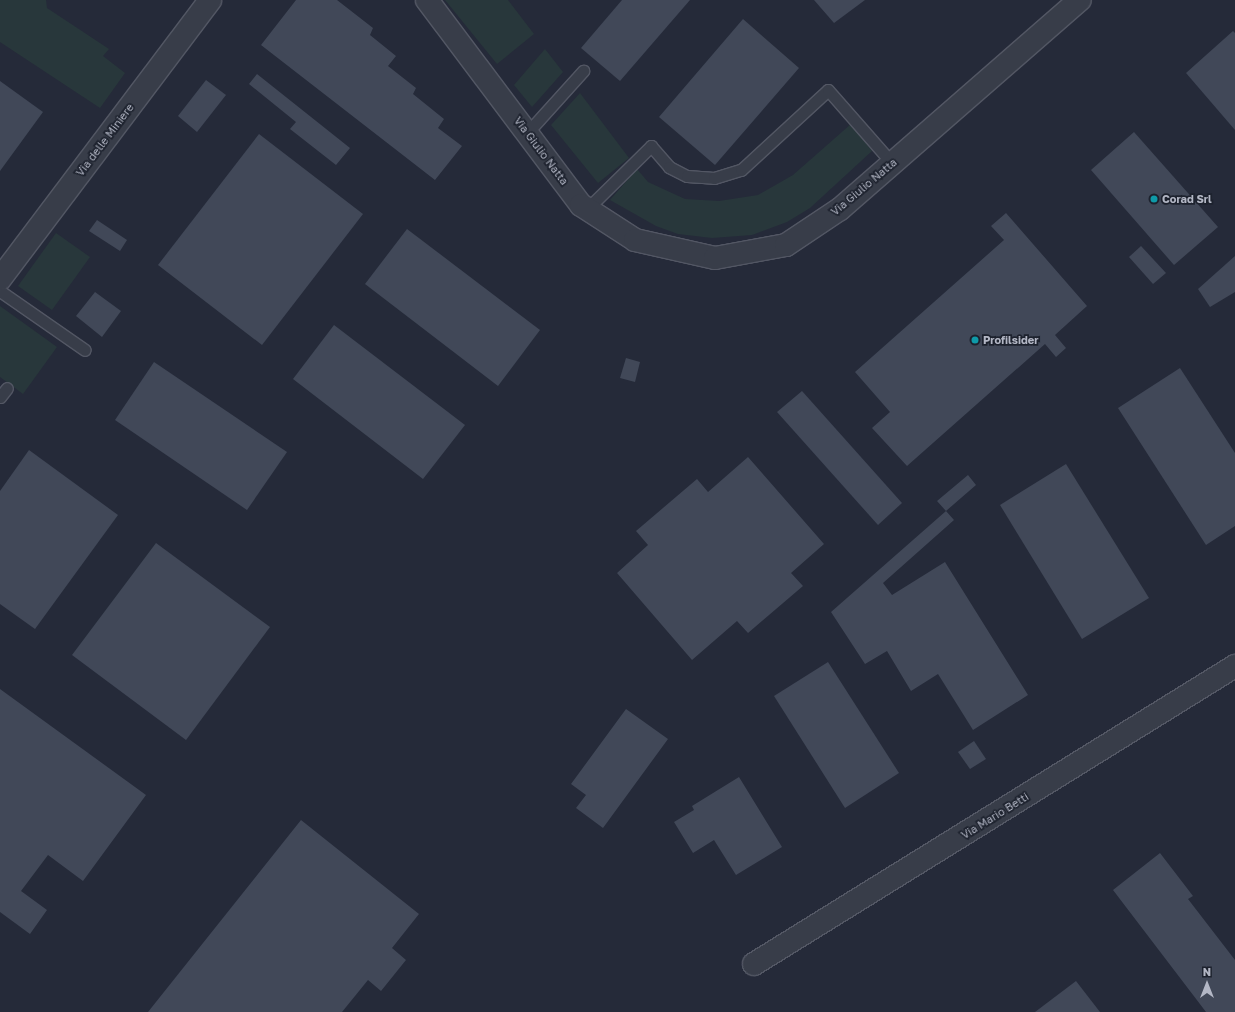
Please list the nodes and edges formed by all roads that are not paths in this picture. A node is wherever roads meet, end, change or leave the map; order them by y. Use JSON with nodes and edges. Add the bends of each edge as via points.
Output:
{"nodes":[{"id":1,"x":210,"y":0,"type":"edge"},
{"id":2,"x":427,"y":0,"type":"edge"},
{"id":3,"x":1080,"y":0,"type":"edge"},
{"id":4,"x":583,"y":71,"type":"dead end"},
{"id":5,"x":527,"y":133,"type":"junction"},
{"id":6,"x":892,"y":164,"type":"junction"},
{"id":7,"x":587,"y":209,"type":"junction"},
{"id":8,"x":0,"y":279,"type":"edge"},
{"id":9,"x":0,"y":291,"type":"edge"},
{"id":10,"x":85,"y":350,"type":"dead end"},
{"id":11,"x":7,"y":388,"type":"dead end"},
{"id":12,"x":0,"y":398,"type":"edge"},
{"id":13,"x":1235,"y":666,"type":"edge"},
{"id":14,"x":754,"y":964,"type":"dead end"}],
"edges":[{"from":1,"to":8,"type":"street","name":"Via delle Miniere"},
{"from":2,"to":5,"type":"street","name":"Via Giulio Natta"},
{"from":3,"to":6,"type":"street","name":"Via Giulio Natta"},
{"from":4,"to":5,"type":"lane"},
{"from":5,"to":7,"type":"street","name":"Via Giulio Natta"},
{"from":6,"to":7,"type":"street","name":"Via Giulio Natta","via":[[840,209],[786,245],[715,258],[635,240]]},
{"from":6,"to":7,"type":"lane","via":[[828,90],[741,170],[714,178],[687,176],[669,167],[651,146]]},
{"from":9,"to":10,"type":"lane"},
{"from":11,"to":12,"type":"lane"},
{"from":13,"to":14,"type":"street","name":"Via Mario Betti"}]}
